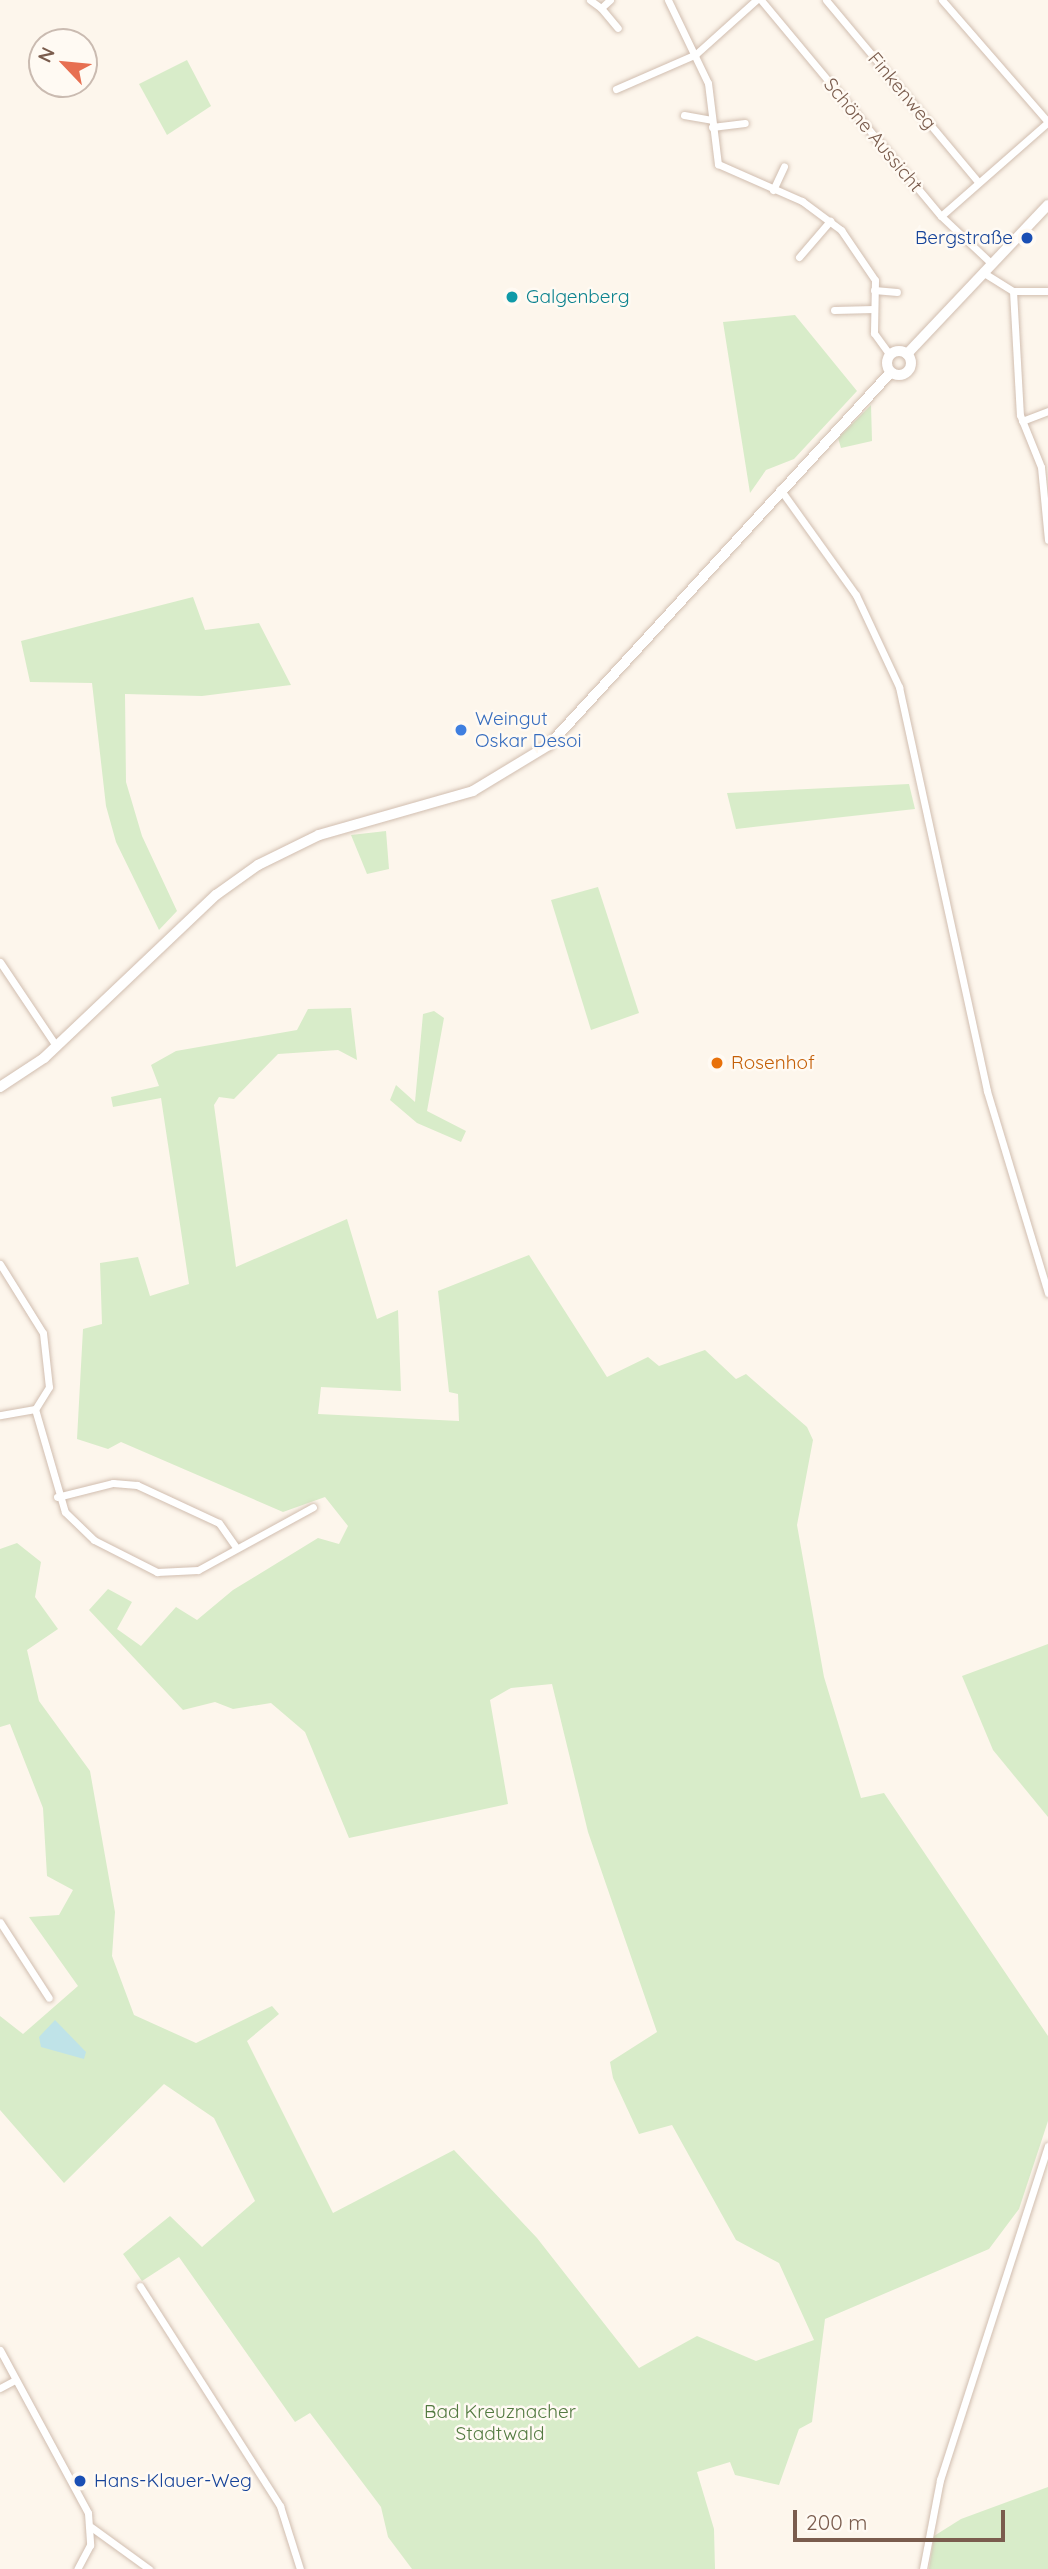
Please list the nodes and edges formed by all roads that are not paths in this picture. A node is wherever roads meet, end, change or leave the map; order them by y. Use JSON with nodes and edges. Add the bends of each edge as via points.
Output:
{"nodes":[{"id":1,"x":590,"y":0,"type":"edge"},
{"id":2,"x":610,"y":0,"type":"edge"},
{"id":3,"x":668,"y":0,"type":"edge"},
{"id":4,"x":758,"y":0,"type":"edge"},
{"id":5,"x":826,"y":0,"type":"edge"},
{"id":6,"x":942,"y":0,"type":"edge"},
{"id":7,"x":600,"y":8,"type":"junction"},
{"id":8,"x":618,"y":28,"type":"dead end"},
{"id":9,"x":696,"y":54,"type":"junction"},
{"id":10,"x":616,"y":89,"type":"dead end"},
{"id":11,"x":684,"y":115,"type":"dead end"},
{"id":12,"x":1048,"y":122,"type":"edge"},
{"id":13,"x":745,"y":123,"type":"dead end"},
{"id":14,"x":712,"y":124,"type":"junction"},
{"id":15,"x":785,"y":166,"type":"dead end"},
{"id":16,"x":978,"y":182,"type":"junction"},
{"id":17,"x":774,"y":190,"type":"junction"},
{"id":18,"x":1048,"y":205,"type":"edge"},
{"id":19,"x":941,"y":216,"type":"junction"},
{"id":20,"x":830,"y":221,"type":"junction"},
{"id":21,"x":799,"y":257,"type":"dead end"},
{"id":22,"x":988,"y":268,"type":"junction"},
{"id":23,"x":874,"y":290,"type":"junction"},
{"id":24,"x":1013,"y":291,"type":"junction"},
{"id":25,"x":897,"y":292,"type":"dead end"},
{"id":26,"x":1048,"y":292,"type":"edge"},
{"id":27,"x":874,"y":309,"type":"junction"},
{"id":28,"x":834,"y":310,"type":"dead end"},
{"id":29,"x":907,"y":354,"type":"junction"},
{"id":30,"x":890,"y":355,"type":"junction"},
{"id":31,"x":891,"y":372,"type":"junction"},
{"id":32,"x":1048,"y":411,"type":"edge"},
{"id":33,"x":1022,"y":421,"type":"junction"},
{"id":34,"x":1044,"y":469,"type":"edge"},
{"id":35,"x":780,"y":489,"type":"junction"},
{"id":36,"x":1048,"y":540,"type":"edge"},
{"id":37,"x":0,"y":962,"type":"edge"},
{"id":38,"x":57,"y":1047,"type":"junction"},
{"id":39,"x":0,"y":1087,"type":"edge"},
{"id":40,"x":0,"y":1264,"type":"edge"},
{"id":41,"x":1048,"y":1293,"type":"edge"},
{"id":42,"x":34,"y":1409,"type":"junction"},
{"id":43,"x":0,"y":1415,"type":"edge"},
{"id":44,"x":57,"y":1497,"type":"junction"},
{"id":45,"x":313,"y":1507,"type":"dead end"},
{"id":46,"x":236,"y":1547,"type":"junction"},
{"id":47,"x":0,"y":1922,"type":"edge"},
{"id":48,"x":49,"y":1998,"type":"dead end"},
{"id":49,"x":1048,"y":2146,"type":"edge"},
{"id":50,"x":141,"y":2286,"type":"dead end"},
{"id":51,"x":0,"y":2350,"type":"edge"},
{"id":52,"x":15,"y":2380,"type":"junction"},
{"id":53,"x":0,"y":2388,"type":"edge"},
{"id":54,"x":91,"y":2527,"type":"junction"},
{"id":55,"x":76,"y":2569,"type":"edge"},
{"id":56,"x":149,"y":2569,"type":"edge"},
{"id":57,"x":300,"y":2569,"type":"edge"},
{"id":58,"x":923,"y":2569,"type":"edge"}],
"edges":[{"from":1,"to":7,"type":"street"},
{"from":2,"to":7,"type":"street"},
{"from":3,"to":9,"type":"street"},
{"from":4,"to":9,"type":"street"},
{"from":4,"to":19,"type":"street","name":"Schöne Aussicht"},
{"from":5,"to":16,"type":"street","name":"Finkenweg"},
{"from":6,"to":12,"type":"street"},
{"from":7,"to":8,"type":"street"},
{"from":9,"to":10,"type":"street"},
{"from":9,"to":14,"type":"street","via":[[708,83]]},
{"from":11,"to":14,"type":"street"},
{"from":12,"to":16,"type":"street"},
{"from":13,"to":14,"type":"street"},
{"from":14,"to":17,"type":"street","via":[[718,164]]},
{"from":15,"to":17,"type":"street"},
{"from":16,"to":19,"type":"street"},
{"from":17,"to":20,"type":"street"},
{"from":18,"to":22,"type":"main road"},
{"from":19,"to":22,"type":"street","name":"Schöne Aussicht"},
{"from":20,"to":21,"type":"street"},
{"from":20,"to":23,"type":"street","via":[[867,263]]},
{"from":22,"to":24,"type":"street"},
{"from":22,"to":29,"type":"main road"},
{"from":23,"to":25,"type":"street"},
{"from":23,"to":27,"type":"street"},
{"from":24,"to":26,"type":"street"},
{"from":24,"to":33,"type":"street"},
{"from":27,"to":28,"type":"street"},
{"from":27,"to":30,"type":"street","via":[[874,333]]},
{"from":29,"to":30,"type":"main road"},
{"from":29,"to":31,"type":"main road","via":[[909,370]]},
{"from":30,"to":31,"type":"main road"},
{"from":31,"to":35,"type":"main road"},
{"from":32,"to":33,"type":"street"},
{"from":33,"to":34,"type":"street"},
{"from":34,"to":36,"type":"street"},
{"from":35,"to":38,"type":"main road","via":[[579,717],[540,753],[473,791],[319,835],[258,864],[216,895]]},
{"from":35,"to":41,"type":"street","via":[[856,595],[900,687],[987,1091]]},
{"from":37,"to":38,"type":"street"},
{"from":38,"to":39,"type":"main road"},
{"from":40,"to":42,"type":"street","via":[[43,1333],[49,1387]]},
{"from":42,"to":43,"type":"street"},
{"from":42,"to":44,"type":"street"},
{"from":44,"to":46,"type":"street","via":[[113,1483],[136,1485],[219,1524]]},
{"from":44,"to":46,"type":"street","via":[[94,1540],[157,1572],[190,1572]]},
{"from":45,"to":46,"type":"street"},
{"from":47,"to":48,"type":"street"},
{"from":49,"to":58,"type":"street","via":[[940,2480]]},
{"from":50,"to":57,"type":"street","via":[[280,2506]]},
{"from":51,"to":52,"type":"street"},
{"from":52,"to":53,"type":"street"},
{"from":52,"to":54,"type":"street"},
{"from":54,"to":55,"type":"street","via":[[90,2545]]},
{"from":54,"to":56,"type":"street"}]}
